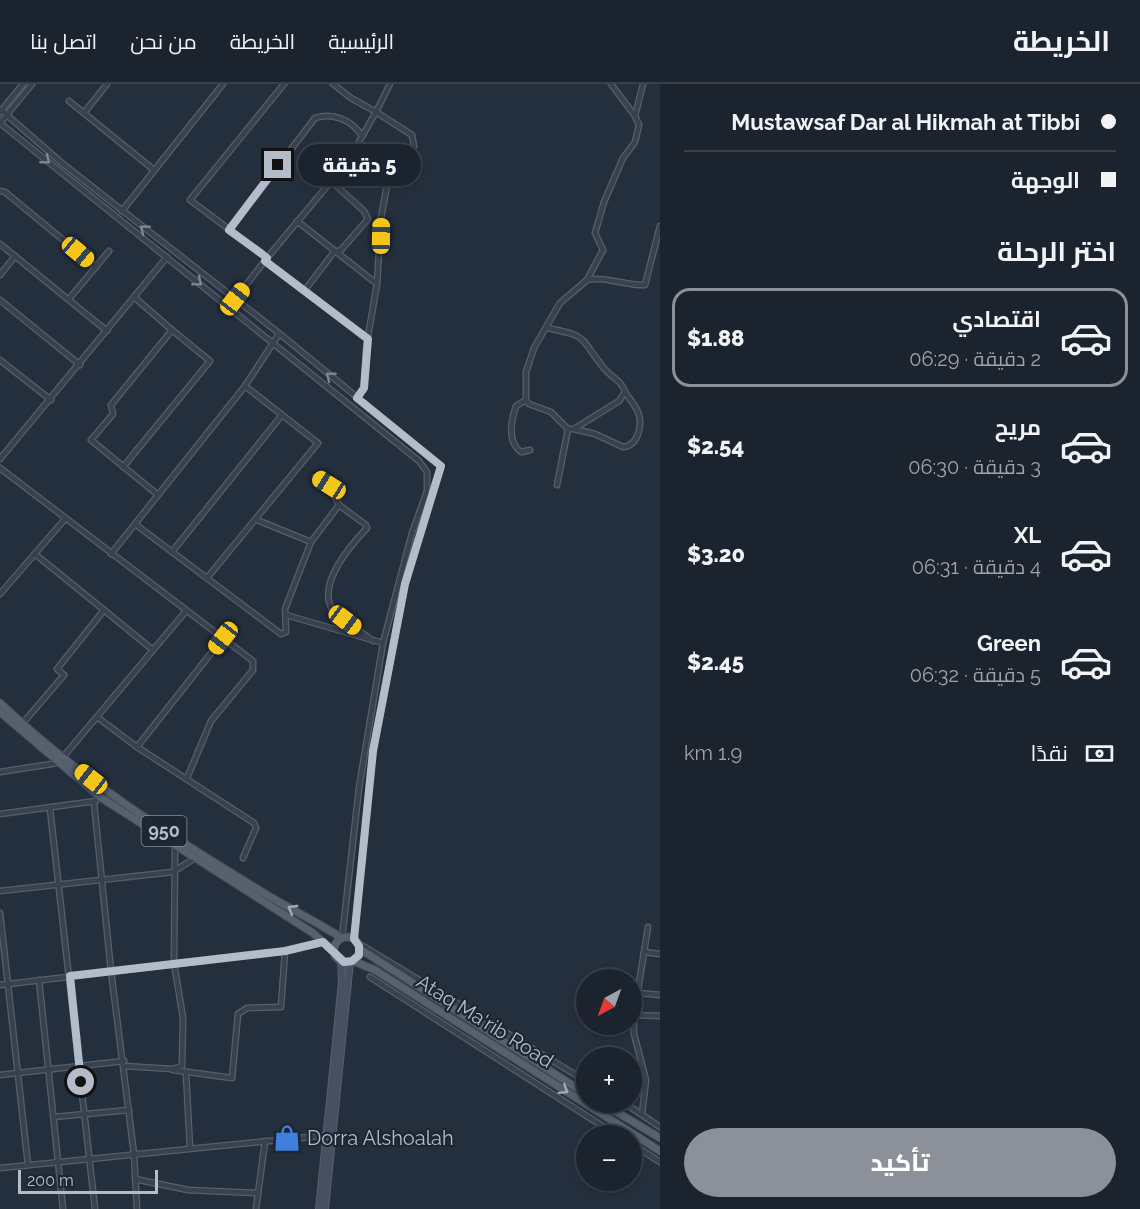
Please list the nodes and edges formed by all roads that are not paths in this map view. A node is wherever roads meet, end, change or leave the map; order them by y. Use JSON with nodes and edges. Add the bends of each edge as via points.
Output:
{"nodes":[{"id":1,"x":23,"y":84,"type":"edge"},
{"id":2,"x":32,"y":84,"type":"edge"},
{"id":3,"x":107,"y":84,"type":"edge"},
{"id":4,"x":223,"y":84,"type":"edge"},
{"id":5,"x":284,"y":84,"type":"edge"},
{"id":6,"x":333,"y":84,"type":"edge"},
{"id":7,"x":390,"y":84,"type":"edge"},
{"id":8,"x":611,"y":84,"type":"edge"},
{"id":9,"x":643,"y":84,"type":"edge"},
{"id":10,"x":0,"y":101,"type":"edge"},
{"id":11,"x":69,"y":101,"type":"dead end"},
{"id":12,"x":2,"y":109,"type":"edge"},
{"id":13,"x":376,"y":112,"type":"junction"},
{"id":14,"x":84,"y":113,"type":"junction"},
{"id":15,"x":7,"y":114,"type":"junction"},
{"id":16,"x":635,"y":116,"type":"junction"},
{"id":17,"x":0,"y":123,"type":"edge"},
{"id":18,"x":362,"y":136,"type":"junction"},
{"id":19,"x":154,"y":170,"type":"junction"},
{"id":20,"x":331,"y":181,"type":"junction"},
{"id":21,"x":0,"y":191,"type":"edge"},
{"id":22,"x":122,"y":211,"type":"junction"},
{"id":23,"x":297,"y":221,"type":"junction"},
{"id":24,"x":660,"y":226,"type":"edge"},
{"id":25,"x":229,"y":230,"type":"junction"},
{"id":26,"x":0,"y":244,"type":"edge"},
{"id":27,"x":167,"y":248,"type":"junction"},
{"id":28,"x":109,"y":251,"type":"dead end"},
{"id":29,"x":334,"y":252,"type":"junction"},
{"id":30,"x":15,"y":256,"type":"junction"},
{"id":31,"x":165,"y":256,"type":"junction"},
{"id":32,"x":266,"y":260,"type":"junction"},
{"id":33,"x":96,"y":267,"type":"junction"},
{"id":34,"x":0,"y":275,"type":"edge"},
{"id":35,"x":587,"y":280,"type":"junction"},
{"id":36,"x":377,"y":284,"type":"junction"},
{"id":37,"x":305,"y":290,"type":"junction"},
{"id":38,"x":134,"y":297,"type":"junction"},
{"id":39,"x":69,"y":299,"type":"junction"},
{"id":40,"x":235,"y":299,"type":"junction"},
{"id":41,"x":0,"y":300,"type":"edge"},
{"id":42,"x":547,"y":328,"type":"junction"},
{"id":43,"x":172,"y":330,"type":"junction"},
{"id":44,"x":107,"y":331,"type":"junction"},
{"id":45,"x":279,"y":334,"type":"junction"},
{"id":46,"x":368,"y":339,"type":"junction"},
{"id":47,"x":274,"y":344,"type":"junction"},
{"id":48,"x":0,"y":360,"type":"edge"},
{"id":49,"x":80,"y":365,"type":"junction"},
{"id":50,"x":316,"y":366,"type":"junction"},
{"id":51,"x":310,"y":373,"type":"junction"},
{"id":52,"x":245,"y":386,"type":"junction"},
{"id":53,"x":625,"y":392,"type":"junction"},
{"id":54,"x":357,"y":398,"type":"junction"},
{"id":55,"x":51,"y":400,"type":"junction"},
{"id":56,"x":526,"y":400,"type":"junction"},
{"id":57,"x":282,"y":415,"type":"junction"},
{"id":58,"x":381,"y":417,"type":"junction"},
{"id":59,"x":374,"y":425,"type":"junction"},
{"id":60,"x":571,"y":429,"type":"junction"},
{"id":61,"x":530,"y":450,"type":"dead end"},
{"id":62,"x":0,"y":459,"type":"edge"},
{"id":63,"x":440,"y":463,"type":"junction"},
{"id":64,"x":123,"y":467,"type":"junction"},
{"id":65,"x":0,"y":468,"type":"edge"},
{"id":66,"x":427,"y":472,"type":"junction"},
{"id":67,"x":315,"y":477,"type":"dead end"},
{"id":68,"x":557,"y":485,"type":"dead end"},
{"id":69,"x":158,"y":495,"type":"junction"},
{"id":70,"x":339,"y":505,"type":"junction"},
{"id":71,"x":64,"y":519,"type":"junction"},
{"id":72,"x":257,"y":520,"type":"junction"},
{"id":73,"x":135,"y":524,"type":"junction"},
{"id":74,"x":311,"y":542,"type":"junction"},
{"id":75,"x":172,"y":552,"type":"junction"},
{"id":76,"x":35,"y":554,"type":"junction"},
{"id":77,"x":111,"y":554,"type":"junction"},
{"id":78,"x":207,"y":578,"type":"junction"},
{"id":79,"x":0,"y":594,"type":"edge"},
{"id":80,"x":104,"y":610,"type":"junction"},
{"id":81,"x":186,"y":611,"type":"junction"},
{"id":82,"x":286,"y":615,"type":"junction"},
{"id":83,"x":386,"y":636,"type":"junction"},
{"id":84,"x":223,"y":638,"type":"junction"},
{"id":85,"x":395,"y":638,"type":"junction"},
{"id":86,"x":373,"y":640,"type":"junction"},
{"id":87,"x":383,"y":643,"type":"junction"},
{"id":88,"x":153,"y":650,"type":"junction"},
{"id":89,"x":0,"y":703,"type":"edge"},
{"id":90,"x":0,"y":712,"type":"edge"},
{"id":91,"x":97,"y":717,"type":"junction"},
{"id":92,"x":23,"y":723,"type":"junction"},
{"id":93,"x":137,"y":747,"type":"junction"},
{"id":94,"x":60,"y":760,"type":"junction"},
{"id":95,"x":0,"y":772,"type":"edge"},
{"id":96,"x":188,"y":777,"type":"junction"},
{"id":97,"x":100,"y":797,"type":"junction"},
{"id":98,"x":94,"y":803,"type":"junction"},
{"id":99,"x":50,"y":809,"type":"junction"},
{"id":100,"x":0,"y":814,"type":"edge"},
{"id":101,"x":177,"y":843,"type":"junction"},
{"id":102,"x":195,"y":858,"type":"junction"},
{"id":103,"x":243,"y":858,"type":"dead end"},
{"id":104,"x":173,"y":872,"type":"junction"},
{"id":105,"x":103,"y":880,"type":"junction"},
{"id":106,"x":58,"y":885,"type":"junction"},
{"id":107,"x":0,"y":891,"type":"edge"},
{"id":108,"x":0,"y":914,"type":"edge"},
{"id":109,"x":648,"y":927,"type":"dead end"},
{"id":110,"x":342,"y":938,"type":"junction"},
{"id":111,"x":323,"y":942,"type":"junction"},
{"id":112,"x":357,"y":944,"type":"junction"},
{"id":113,"x":285,"y":951,"type":"junction"},
{"id":114,"x":644,"y":952,"type":"junction"},
{"id":115,"x":335,"y":953,"type":"junction"},
{"id":116,"x":660,"y":954,"type":"edge"},
{"id":117,"x":341,"y":960,"type":"junction"},
{"id":118,"x":351,"y":962,"type":"junction"},
{"id":119,"x":174,"y":963,"type":"junction"},
{"id":120,"x":642,"y":969,"type":"edge"},
{"id":121,"x":111,"y":971,"type":"junction"},
{"id":122,"x":70,"y":976,"type":"junction"},
{"id":123,"x":370,"y":977,"type":"dead end"},
{"id":124,"x":39,"y":980,"type":"junction"},
{"id":125,"x":9,"y":984,"type":"junction"},
{"id":126,"x":0,"y":985,"type":"edge"},
{"id":127,"x":642,"y":993,"type":"edge"},
{"id":128,"x":660,"y":994,"type":"edge"},
{"id":129,"x":642,"y":1015,"type":"edge"},
{"id":130,"x":660,"y":1016,"type":"edge"},
{"id":131,"x":634,"y":1035,"type":"edge"},
{"id":132,"x":124,"y":1064,"type":"junction"},
{"id":133,"x":80,"y":1065,"type":"junction"},
{"id":134,"x":48,"y":1069,"type":"junction"},
{"id":135,"x":172,"y":1069,"type":"junction"},
{"id":136,"x":186,"y":1073,"type":"junction"},
{"id":137,"x":18,"y":1074,"type":"junction"},
{"id":138,"x":0,"y":1075,"type":"edge"},
{"id":139,"x":576,"y":1075,"type":"edge"},
{"id":140,"x":576,"y":1087,"type":"edge"},
{"id":141,"x":129,"y":1110,"type":"junction"},
{"id":142,"x":618,"y":1113,"type":"edge"},
{"id":143,"x":642,"y":1114,"type":"joint"},
{"id":144,"x":85,"y":1115,"type":"junction"},
{"id":145,"x":54,"y":1117,"type":"junction"},
{"id":146,"x":601,"y":1125,"type":"edge"},
{"id":147,"x":660,"y":1127,"type":"edge"},
{"id":148,"x":330,"y":1135,"type":"junction"},
{"id":149,"x":658,"y":1137,"type":"edge"},
{"id":150,"x":265,"y":1141,"type":"junction"},
{"id":151,"x":190,"y":1148,"type":"junction"},
{"id":152,"x":642,"y":1150,"type":"edge"},
{"id":153,"x":660,"y":1151,"type":"edge"},
{"id":154,"x":134,"y":1154,"type":"junction"},
{"id":155,"x":89,"y":1158,"type":"junction"},
{"id":156,"x":59,"y":1162,"type":"junction"},
{"id":157,"x":660,"y":1162,"type":"edge"},
{"id":158,"x":28,"y":1165,"type":"junction"},
{"id":159,"x":0,"y":1168,"type":"edge"},
{"id":160,"x":135,"y":1179,"type":"junction"},
{"id":161,"x":258,"y":1193,"type":"junction"},
{"id":162,"x":63,"y":1209,"type":"edge"},
{"id":163,"x":95,"y":1209,"type":"edge"},
{"id":164,"x":137,"y":1209,"type":"edge"},
{"id":165,"x":256,"y":1209,"type":"edge"},
{"id":166,"x":319,"y":1209,"type":"edge"},
{"id":167,"x":325,"y":1209,"type":"edge"}],
"edges":[{"from":1,"to":12,"type":"street"},
{"from":2,"to":15,"type":"street"},
{"from":3,"to":14,"type":"street"},
{"from":4,"to":19,"type":"street"},
{"from":5,"to":25,"type":"street","via":[[190,200]]},
{"from":6,"to":13,"type":"street"},
{"from":7,"to":13,"type":"street"},
{"from":8,"to":16,"type":"street"},
{"from":9,"to":16,"type":"street"},
{"from":10,"to":12,"type":"street"},
{"from":11,"to":14,"type":"street"},
{"from":12,"to":15,"type":"street"},
{"from":13,"to":18,"type":"street"},
{"from":13,"to":36,"type":"street","via":[[415,140],[404,166],[387,185]]},
{"from":14,"to":19,"type":"street"},
{"from":15,"to":17,"type":"street"},
{"from":15,"to":22,"type":"street"},
{"from":16,"to":35,"type":"street","via":[[639,124],[635,142],[623,158],[604,202],[595,233],[603,250]]},
{"from":17,"to":31,"type":"street","one_way":true},
{"from":18,"to":20,"type":"street"},
{"from":18,"to":25,"type":"street","via":[[356,126],[339,117],[315,118]]},
{"from":19,"to":22,"type":"street"},
{"from":20,"to":23,"type":"street"},
{"from":20,"to":29,"type":"street","via":[[368,219],[341,250]]},
{"from":21,"to":33,"type":"street"},
{"from":27,"to":22,"type":"street","one_way":true},
{"from":23,"to":29,"type":"street"},
{"from":23,"to":32,"type":"street"},
{"from":24,"to":35,"type":"street","via":[[645,285]]},
{"from":25,"to":32,"type":"street"},
{"from":26,"to":30,"type":"street"},
{"from":27,"to":31,"type":"street"},
{"from":27,"to":40,"type":"street"},
{"from":28,"to":33,"type":"street"},
{"from":29,"to":36,"type":"street"},
{"from":29,"to":37,"type":"street"},
{"from":30,"to":34,"type":"street"},
{"from":30,"to":39,"type":"street"},
{"from":31,"to":38,"type":"street"},
{"from":31,"to":47,"type":"street","one_way":true},
{"from":32,"to":37,"type":"street"},
{"from":32,"to":40,"type":"street"},
{"from":33,"to":39,"type":"street"},
{"from":35,"to":42,"type":"street","via":[[560,303]]},
{"from":36,"to":46,"type":"street"},
{"from":37,"to":46,"type":"street"},
{"from":38,"to":43,"type":"street"},
{"from":38,"to":44,"type":"street"},
{"from":39,"to":44,"type":"street"},
{"from":40,"to":45,"type":"street"},
{"from":41,"to":49,"type":"street"},
{"from":42,"to":53,"type":"street","via":[[581,338]]},
{"from":42,"to":56,"type":"street","via":[[534,348],[526,372]]},
{"from":43,"to":64,"type":"street","via":[[111,405],[113,414],[91,440]]},
{"from":43,"to":64,"type":"street","via":[[210,361]]},
{"from":44,"to":49,"type":"street"},
{"from":45,"to":47,"type":"street"},
{"from":45,"to":50,"type":"street"},
{"from":46,"to":54,"type":"street","via":[[364,388]]},
{"from":47,"to":51,"type":"street"},
{"from":47,"to":52,"type":"street"},
{"from":48,"to":55,"type":"street"},
{"from":49,"to":55,"type":"street"},
{"from":50,"to":51,"type":"street"},
{"from":54,"to":50,"type":"street","one_way":true},
{"from":51,"to":59,"type":"street"},
{"from":52,"to":57,"type":"street"},
{"from":52,"to":69,"type":"street"},
{"from":53,"to":60,"type":"street","via":[[619,401]]},
{"from":53,"to":60,"type":"street","via":[[639,414],[638,434],[633,443],[622,447],[595,434]]},
{"from":54,"to":58,"type":"street"},
{"from":55,"to":62,"type":"street"},
{"from":56,"to":60,"type":"street","via":[[552,412]]},
{"from":56,"to":61,"type":"street","via":[[513,413],[511,440],[522,452]]},
{"from":57,"to":72,"type":"street","via":[[318,443]]},
{"from":57,"to":75,"type":"street"},
{"from":58,"to":59,"type":"street"},
{"from":58,"to":63,"type":"street"},
{"from":59,"to":66,"type":"street"},
{"from":60,"to":68,"type":"street"},
{"from":63,"to":66,"type":"street"},
{"from":63,"to":85,"type":"street","via":[[440,474],[405,584]]},
{"from":64,"to":69,"type":"street"},
{"from":65,"to":71,"type":"street"},
{"from":66,"to":83,"type":"street","via":[[427,491],[412,533]]},
{"from":67,"to":70,"type":"street","via":[[329,485]]},
{"from":69,"to":73,"type":"street"},
{"from":70,"to":74,"type":"street"},
{"from":70,"to":86,"type":"street","via":[[367,528],[344,553],[328,592],[329,605]]},
{"from":71,"to":76,"type":"street"},
{"from":71,"to":77,"type":"street"},
{"from":72,"to":74,"type":"street"},
{"from":72,"to":78,"type":"street"},
{"from":73,"to":75,"type":"street"},
{"from":73,"to":77,"type":"street"},
{"from":74,"to":82,"type":"street"},
{"from":75,"to":78,"type":"street"},
{"from":76,"to":79,"type":"street"},
{"from":76,"to":80,"type":"street"},
{"from":77,"to":81,"type":"street"},
{"from":78,"to":82,"type":"street","via":[[281,634],[286,632]]},
{"from":80,"to":88,"type":"street"},
{"from":80,"to":92,"type":"street","via":[[57,669],[64,675]]},
{"from":81,"to":84,"type":"street"},
{"from":81,"to":88,"type":"street"},
{"from":82,"to":86,"type":"street"},
{"from":83,"to":85,"type":"street"},
{"from":83,"to":87,"type":"street"},
{"from":84,"to":93,"type":"street"},
{"from":84,"to":96,"type":"street","via":[[254,667],[211,721]]},
{"from":85,"to":112,"type":"street","via":[[373,751]]},
{"from":86,"to":87,"type":"street"},
{"from":87,"to":110,"type":"street","via":[[359,788]]},
{"from":88,"to":91,"type":"street"},
{"from":89,"to":92,"type":"main road","number":"950"},
{"from":90,"to":94,"type":"main road","name":"950","number":"950"},
{"from":91,"to":93,"type":"street"},
{"from":91,"to":94,"type":"street"},
{"from":92,"to":94,"type":"main road","number":"950"},
{"from":93,"to":96,"type":"street"},
{"from":94,"to":95,"type":"street"},
{"from":94,"to":97,"type":"main road","name":"950","number":"950"},
{"from":94,"to":101,"type":"main road","number":"950"},
{"from":96,"to":103,"type":"street","via":[[254,823],[256,828]]},
{"from":97,"to":98,"type":"street"},
{"from":97,"to":101,"type":"main road","name":"950","number":"950"},
{"from":98,"to":99,"type":"street"},
{"from":98,"to":105,"type":"street"},
{"from":99,"to":100,"type":"street"},
{"from":99,"to":106,"type":"street"},
{"from":101,"to":102,"type":"main road","name":"950","number":"950"},
{"from":101,"to":104,"type":"street"},
{"from":110,"to":101,"type":"main road","number":"950","one_way":true},
{"from":102,"to":104,"type":"street"},
{"from":102,"to":111,"type":"main road","name":"950","number":"950"},
{"from":104,"to":105,"type":"street"},
{"from":104,"to":119,"type":"street"},
{"from":105,"to":106,"type":"street"},
{"from":105,"to":121,"type":"street"},
{"from":106,"to":107,"type":"street"},
{"from":106,"to":122,"type":"street"},
{"from":108,"to":125,"type":"street"},
{"from":109,"to":114,"type":"street"},
{"from":110,"to":112,"type":"main road"},
{"from":110,"to":115,"type":"main road"},
{"from":111,"to":113,"type":"street"},
{"from":111,"to":115,"type":"main road","name":"950","number":"950"},
{"from":112,"to":118,"type":"main road","via":[[357,957]]},
{"from":112,"to":139,"type":"street"},
{"from":112,"to":140,"type":"main road","name":"Ataq Ma'rib Road"},
{"from":113,"to":119,"type":"street"},
{"from":113,"to":136,"type":"street","via":[[281,1006],[247,1008],[238,1014],[232,1078]]},
{"from":114,"to":116,"type":"street"},
{"from":114,"to":120,"type":"street"},
{"from":115,"to":117,"type":"main road"},
{"from":117,"to":118,"type":"main road"},
{"from":117,"to":148,"type":"main road"},
{"from":118,"to":148,"type":"main road"},
{"from":118,"to":153,"type":"main road","name":"Ataq Ma'rib Road","one_way":true,"via":[[375,970]]},
{"from":119,"to":121,"type":"street"},
{"from":119,"to":135,"type":"street","via":[[183,1018],[182,1066]]},
{"from":121,"to":122,"type":"street"},
{"from":121,"to":132,"type":"street"},
{"from":122,"to":124,"type":"street"},
{"from":122,"to":133,"type":"street"},
{"from":123,"to":146,"type":"street"},
{"from":124,"to":125,"type":"street"},
{"from":124,"to":134,"type":"street"},
{"from":125,"to":126,"type":"street"},
{"from":125,"to":137,"type":"street"},
{"from":127,"to":128,"type":"street"},
{"from":129,"to":130,"type":"street"},
{"from":131,"to":143,"type":"street","via":[[646,1080]]},
{"from":132,"to":133,"type":"street"},
{"from":132,"to":135,"type":"street"},
{"from":132,"to":141,"type":"street"},
{"from":133,"to":134,"type":"street"},
{"from":133,"to":144,"type":"street"},
{"from":134,"to":137,"type":"street"},
{"from":134,"to":145,"type":"street"},
{"from":135,"to":136,"type":"street"},
{"from":136,"to":151,"type":"street"},
{"from":137,"to":138,"type":"street"},
{"from":137,"to":158,"type":"street"},
{"from":141,"to":144,"type":"street"},
{"from":141,"to":154,"type":"street"},
{"from":142,"to":149,"type":"main road"},
{"from":143,"to":147,"type":"street"},
{"from":144,"to":145,"type":"street"},
{"from":144,"to":155,"type":"street"},
{"from":145,"to":156,"type":"street"},
{"from":147,"to":149,"type":"street"},
{"from":148,"to":150,"type":"street"},
{"from":148,"to":166,"type":"main road"},
{"from":148,"to":167,"type":"main road"},
{"from":150,"to":151,"type":"street"},
{"from":150,"to":161,"type":"street"},
{"from":151,"to":154,"type":"street"},
{"from":152,"to":157,"type":"street"},
{"from":154,"to":155,"type":"street"},
{"from":154,"to":160,"type":"street"},
{"from":155,"to":156,"type":"street"},
{"from":155,"to":163,"type":"street"},
{"from":156,"to":158,"type":"street"},
{"from":156,"to":162,"type":"street"},
{"from":158,"to":159,"type":"street"},
{"from":160,"to":161,"type":"street","via":[[188,1190]]},
{"from":160,"to":164,"type":"street"},
{"from":161,"to":165,"type":"street"}]}
